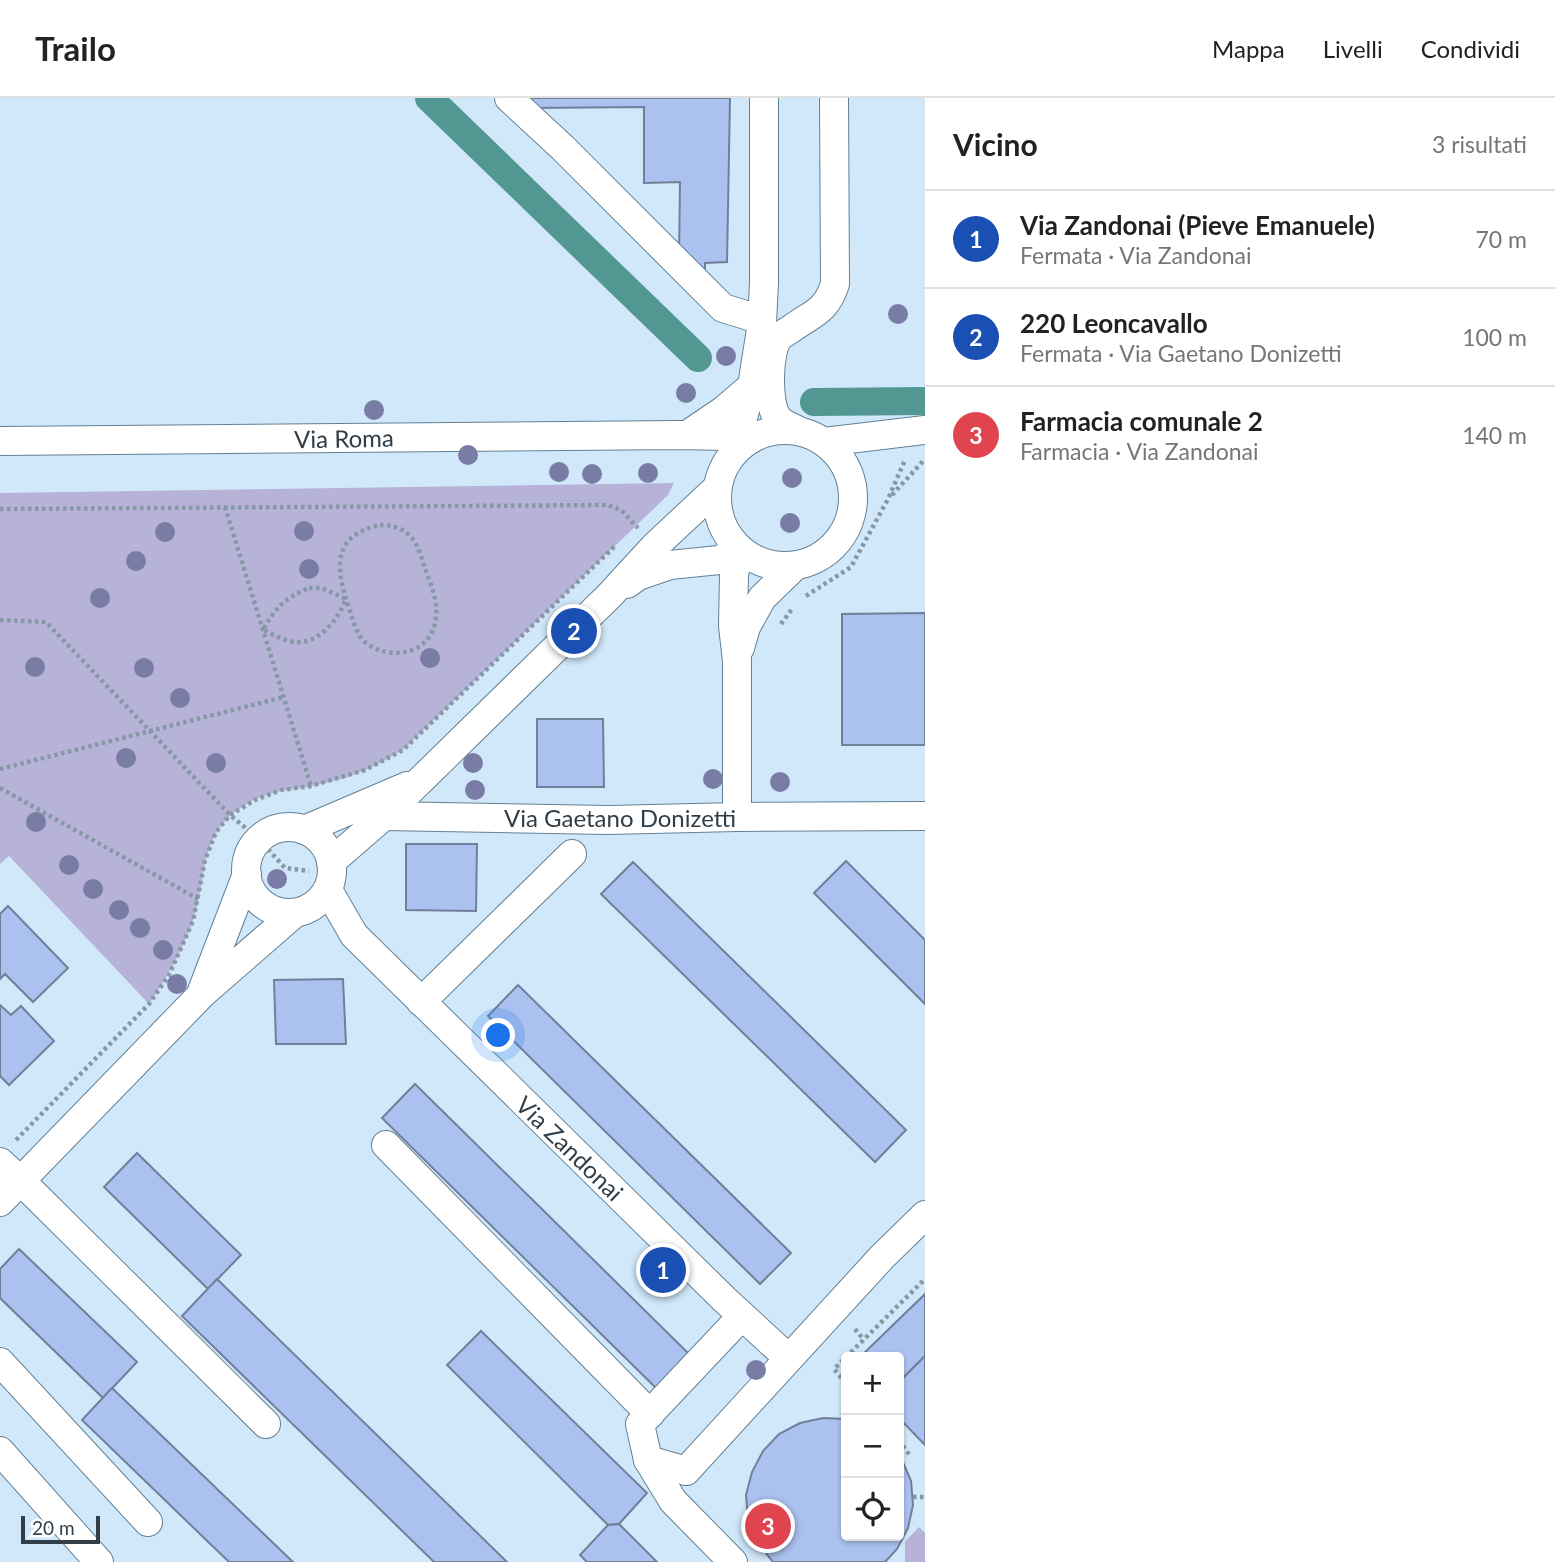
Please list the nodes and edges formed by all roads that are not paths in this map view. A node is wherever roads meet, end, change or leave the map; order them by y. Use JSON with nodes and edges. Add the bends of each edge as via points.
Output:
{"nodes":[{"id":1,"x":509,"y":98,"type":"edge"},
{"id":2,"x":764,"y":98,"type":"edge"},
{"id":3,"x":834,"y":98,"type":"edge"},
{"id":4,"x":762,"y":320,"type":"junction"},
{"id":5,"x":752,"y":386,"type":"junction"},
{"id":6,"x":925,"y":429,"type":"edge"},
{"id":7,"x":687,"y":435,"type":"junction"},
{"id":8,"x":812,"y":437,"type":"junction"},
{"id":9,"x":748,"y":440,"type":"junction"},
{"id":10,"x":0,"y":442,"type":"edge"},
{"id":11,"x":717,"y":488,"type":"junction"},
{"id":12,"x":740,"y":550,"type":"junction"},
{"id":13,"x":795,"y":566,"type":"junction"},
{"id":14,"x":610,"y":595,"type":"junction"},
{"id":15,"x":737,"y":661,"type":"junction"},
{"id":16,"x":419,"y":780,"type":"junction"},
{"id":17,"x":384,"y":816,"type":"junction"},
{"id":18,"x":925,"y":816,"type":"edge"},
{"id":19,"x":737,"y":817,"type":"junction"},
{"id":20,"x":304,"y":830,"type":"junction"},
{"id":21,"x":572,"y":855,"type":"dead end"},
{"id":22,"x":247,"y":874,"type":"junction"},
{"id":23,"x":323,"y":874,"type":"junction"},
{"id":24,"x":295,"y":913,"type":"junction"},
{"id":25,"x":354,"y":935,"type":"junction"},
{"id":26,"x":201,"y":994,"type":"junction"},
{"id":27,"x":421,"y":1002,"type":"junction"},
{"id":28,"x":386,"y":1145,"type":"dead end"},
{"id":29,"x":0,"y":1162,"type":"edge"},
{"id":30,"x":21,"y":1181,"type":"junction"},
{"id":31,"x":0,"y":1202,"type":"edge"},
{"id":32,"x":925,"y":1215,"type":"edge"},
{"id":33,"x":742,"y":1316,"type":"junction"},
{"id":34,"x":789,"y":1358,"type":"junction"},
{"id":35,"x":0,"y":1362,"type":"edge"},
{"id":36,"x":650,"y":1414,"type":"junction"},
{"id":37,"x":267,"y":1424,"type":"dead end"},
{"id":38,"x":0,"y":1451,"type":"edge"},
{"id":39,"x":648,"y":1460,"type":"junction"},
{"id":40,"x":148,"y":1522,"type":"dead end"},
{"id":41,"x":99,"y":1562,"type":"edge"},
{"id":42,"x":733,"y":1562,"type":"edge"}],
"edges":[{"from":1,"to":4,"type":"street","via":[[723,308]]},
{"from":2,"to":4,"type":"street"},
{"from":3,"to":8,"type":"street","via":[[835,284],[822,310],[778,338],[771,359],[772,408],[778,420]]},
{"from":4,"to":5,"type":"street"},
{"from":5,"to":7,"type":"street"},
{"from":5,"to":9,"type":"street","via":[[742,421]]},
{"from":6,"to":8,"type":"street"},
{"from":7,"to":9,"type":"street","name":"Via Roma"},
{"from":7,"to":10,"type":"street","name":"Via Roma"},
{"from":7,"to":11,"type":"street","via":[[709,451]]},
{"from":8,"to":9,"type":"street","via":[[775,430]]},
{"from":8,"to":13,"type":"street","via":[[839,456],[850,477],[853,500],[838,542],[819,558]]},
{"from":9,"to":11,"type":"street","via":[[729,459]]},
{"from":11,"to":12,"type":"street","via":[[718,511],[728,536]]},
{"from":11,"to":14,"type":"street"},
{"from":12,"to":13,"type":"street","via":[[761,563]]},
{"from":12,"to":14,"type":"street","via":[[719,560],[670,565],[638,576]]},
{"from":12,"to":15,"type":"street","via":[[734,574]]},
{"from":13,"to":15,"type":"street","via":[[762,598],[746,627]]},
{"from":14,"to":16,"type":"street"},
{"from":15,"to":19,"type":"street"},
{"from":16,"to":17,"type":"street"},
{"from":16,"to":20,"type":"street"},
{"from":17,"to":19,"type":"street","name":"Via Gaetano Donizetti"},
{"from":17,"to":23,"type":"street"},
{"from":18,"to":19,"type":"street","name":"Via Gaetano Donizetti"},
{"from":20,"to":22,"type":"street","via":[[290,827],[259,839]]},
{"from":20,"to":23,"type":"street","via":[[326,848]]},
{"from":21,"to":27,"type":"street"},
{"from":22,"to":24,"type":"street","via":[[250,888],[268,908]]},
{"from":22,"to":26,"type":"street"},
{"from":23,"to":24,"type":"street","via":[[319,901]]},
{"from":23,"to":25,"type":"street"},
{"from":24,"to":25,"type":"street"},
{"from":24,"to":26,"type":"street"},
{"from":25,"to":27,"type":"street","name":"Via Zandonai"},
{"from":26,"to":30,"type":"street"},
{"from":27,"to":33,"type":"street","name":"Via Zandonai"},
{"from":28,"to":36,"type":"street"},
{"from":29,"to":30,"type":"street"},
{"from":30,"to":31,"type":"street"},
{"from":30,"to":37,"type":"street"},
{"from":32,"to":34,"type":"street"},
{"from":33,"to":34,"type":"street","name":"Via Zandonai"},
{"from":33,"to":36,"type":"street"},
{"from":34,"to":39,"type":"street","via":[[686,1471]]},
{"from":35,"to":40,"type":"street"},
{"from":36,"to":39,"type":"street","via":[[640,1424]]},
{"from":38,"to":41,"type":"street"},
{"from":39,"to":42,"type":"street","via":[[673,1501]]}]}
